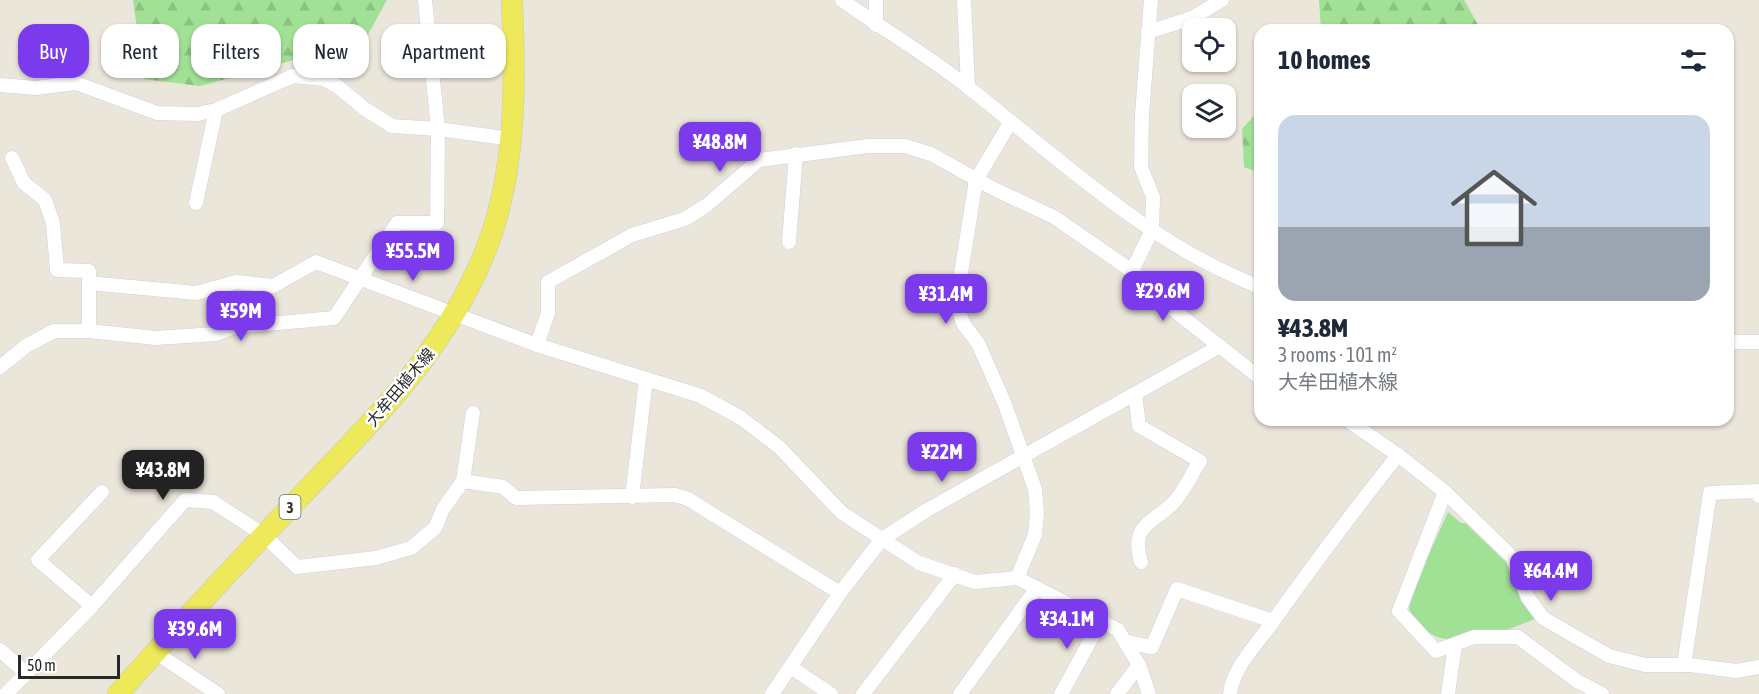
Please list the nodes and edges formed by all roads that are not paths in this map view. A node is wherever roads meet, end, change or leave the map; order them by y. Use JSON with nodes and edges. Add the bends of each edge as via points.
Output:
{"nodes":[{"id":1,"x":425,"y":0,"type":"edge"},
{"id":2,"x":512,"y":0,"type":"edge"},
{"id":3,"x":842,"y":0,"type":"edge"},
{"id":4,"x":876,"y":0,"type":"edge"},
{"id":5,"x":964,"y":0,"type":"edge"},
{"id":6,"x":1151,"y":0,"type":"edge"},
{"id":7,"x":1222,"y":0,"type":"edge"},
{"id":8,"x":876,"y":25,"type":"junction"},
{"id":9,"x":1148,"y":32,"type":"junction"},
{"id":10,"x":0,"y":85,"type":"edge"},
{"id":11,"x":968,"y":87,"type":"junction"},
{"id":12,"x":216,"y":110,"type":"junction"},
{"id":13,"x":1010,"y":123,"type":"junction"},
{"id":14,"x":438,"y":129,"type":"junction"},
{"id":15,"x":512,"y":139,"type":"junction"},
{"id":16,"x":795,"y":154,"type":"junction"},
{"id":17,"x":12,"y":158,"type":"dead end"},
{"id":18,"x":976,"y":180,"type":"junction"},
{"id":19,"x":196,"y":203,"type":"dead end"},
{"id":20,"x":1152,"y":230,"type":"junction"},
{"id":21,"x":789,"y":242,"type":"dead end"},
{"id":22,"x":1132,"y":271,"type":"junction"},
{"id":23,"x":360,"y":279,"type":"junction"},
{"id":24,"x":89,"y":283,"type":"junction"},
{"id":25,"x":1254,"y":285,"type":"edge"},
{"id":26,"x":455,"y":315,"type":"junction"},
{"id":27,"x":89,"y":331,"type":"junction"},
{"id":28,"x":1734,"y":342,"type":"edge"},
{"id":29,"x":1759,"y":342,"type":"edge"},
{"id":30,"x":537,"y":345,"type":"junction"},
{"id":31,"x":1220,"y":346,"type":"junction"},
{"id":32,"x":0,"y":367,"type":"edge"},
{"id":33,"x":1254,"y":373,"type":"edge"},
{"id":34,"x":646,"y":379,"type":"junction"},
{"id":35,"x":1135,"y":394,"type":"junction"},
{"id":36,"x":473,"y":413,"type":"dead end"},
{"id":37,"x":1356,"y":426,"type":"edge"},
{"id":38,"x":1398,"y":455,"type":"junction"},
{"id":39,"x":1021,"y":457,"type":"junction"},
{"id":40,"x":463,"y":481,"type":"junction"},
{"id":41,"x":102,"y":492,"type":"dead end"},
{"id":42,"x":1444,"y":492,"type":"junction"},
{"id":43,"x":1759,"y":496,"type":"edge"},
{"id":44,"x":632,"y":497,"type":"junction"},
{"id":45,"x":264,"y":535,"type":"junction"},
{"id":46,"x":882,"y":539,"type":"junction"},
{"id":47,"x":1141,"y":562,"type":"dead end"},
{"id":48,"x":954,"y":574,"type":"junction"},
{"id":49,"x":1017,"y":578,"type":"junction"},
{"id":50,"x":1037,"y":588,"type":"junction"},
{"id":51,"x":840,"y":593,"type":"junction"},
{"id":52,"x":92,"y":606,"type":"junction"},
{"id":53,"x":1101,"y":621,"type":"junction"},
{"id":54,"x":1273,"y":621,"type":"junction"},
{"id":55,"x":1125,"y":642,"type":"junction"},
{"id":56,"x":1455,"y":645,"type":"junction"},
{"id":57,"x":0,"y":650,"type":"edge"},
{"id":58,"x":155,"y":652,"type":"junction"},
{"id":59,"x":1139,"y":665,"type":"junction"},
{"id":60,"x":1684,"y":665,"type":"junction"},
{"id":61,"x":1759,"y":667,"type":"edge"},
{"id":62,"x":792,"y":668,"type":"junction"},
{"id":63,"x":27,"y":674,"type":"junction"},
{"id":64,"x":6,"y":694,"type":"edge"},
{"id":65,"x":118,"y":694,"type":"edge"},
{"id":66,"x":218,"y":694,"type":"edge"},
{"id":67,"x":772,"y":694,"type":"edge"},
{"id":68,"x":831,"y":694,"type":"edge"},
{"id":69,"x":863,"y":694,"type":"edge"},
{"id":70,"x":960,"y":694,"type":"edge"},
{"id":71,"x":1061,"y":694,"type":"edge"},
{"id":72,"x":1117,"y":694,"type":"edge"},
{"id":73,"x":1149,"y":694,"type":"edge"},
{"id":74,"x":1230,"y":694,"type":"edge"},
{"id":75,"x":1448,"y":694,"type":"edge"},
{"id":76,"x":1602,"y":694,"type":"edge"}],
"edges":[{"from":1,"to":14,"type":"street"},
{"from":2,"to":15,"type":"main road","name":"大牟田植木線","number":"3"},
{"from":3,"to":8,"type":"street"},
{"from":4,"to":8,"type":"street"},
{"from":5,"to":11,"type":"street"},
{"from":6,"to":9,"type":"street"},
{"from":7,"to":9,"type":"street","via":[[1192,18]]},
{"from":8,"to":11,"type":"street"},
{"from":9,"to":20,"type":"street","via":[[1141,167],[1153,197]]},
{"from":10,"to":12,"type":"street","via":[[36,88],[76,83],[157,113],[197,114]]},
{"from":11,"to":13,"type":"street"},
{"from":12,"to":14,"type":"street","via":[[292,76],[324,79],[392,126]]},
{"from":12,"to":19,"type":"street"},
{"from":13,"to":18,"type":"street"},
{"from":13,"to":20,"type":"street"},
{"from":14,"to":15,"type":"street"},
{"from":14,"to":23,"type":"street","via":[[437,223],[398,223]]},
{"from":15,"to":26,"type":"main road","name":"大牟田植木線","number":"3","via":[[492,234]]},
{"from":16,"to":18,"type":"street","via":[[905,146],[931,154]]},
{"from":16,"to":21,"type":"street"},
{"from":16,"to":30,"type":"street","via":[[759,160],[685,219],[632,235],[548,282],[548,313]]},
{"from":17,"to":24,"type":"street","via":[[24,183],[45,200],[53,223],[57,270],[89,271]]},
{"from":18,"to":22,"type":"street","via":[[1054,217]]},
{"from":18,"to":39,"type":"street","via":[[956,304],[1004,402]]},
{"from":20,"to":22,"type":"street"},
{"from":20,"to":25,"type":"street","via":[[1208,266]]},
{"from":22,"to":31,"type":"street","via":[[1146,289]]},
{"from":23,"to":24,"type":"street","via":[[316,262],[273,286],[236,282],[196,293]]},
{"from":23,"to":26,"type":"street"},
{"from":23,"to":27,"type":"street","via":[[334,318],[156,338]]},
{"from":24,"to":27,"type":"street"},
{"from":26,"to":30,"type":"street"},
{"from":26,"to":45,"type":"main road","name":"大牟田植木線","number":"3","via":[[426,360]]},
{"from":27,"to":32,"type":"street","via":[[54,331],[26,346]]},
{"from":28,"to":29,"type":"street"},
{"from":30,"to":34,"type":"street"},
{"from":31,"to":33,"type":"street"},
{"from":31,"to":35,"type":"street"},
{"from":34,"to":44,"type":"street"},
{"from":34,"to":46,"type":"street","via":[[701,396],[741,418],[779,447],[842,513]]},
{"from":35,"to":39,"type":"street"},
{"from":35,"to":47,"type":"street","via":[[1139,426],[1200,461],[1172,504],[1143,526],[1136,545]]},
{"from":36,"to":40,"type":"street"},
{"from":37,"to":38,"type":"street"},
{"from":38,"to":42,"type":"street"},
{"from":38,"to":54,"type":"street"},
{"from":39,"to":46,"type":"street"},
{"from":39,"to":49,"type":"street","via":[[1035,489],[1037,513],[1035,535]]},
{"from":40,"to":44,"type":"street","via":[[503,487],[516,498]]},
{"from":40,"to":45,"type":"street","via":[[435,528],[411,548],[376,558],[297,567]]},
{"from":41,"to":52,"type":"street","via":[[38,560]]},
{"from":42,"to":56,"type":"street","via":[[1399,611],[1436,651]]},
{"from":42,"to":60,"type":"street","via":[[1512,557],[1528,598],[1543,618],[1609,656],[1645,665]]},
{"from":43,"to":60,"type":"street","via":[[1758,491],[1710,493]]},
{"from":44,"to":51,"type":"street","via":[[675,495],[688,499]]},
{"from":45,"to":52,"type":"street","via":[[213,502],[185,500]]},
{"from":45,"to":58,"type":"main road","name":"大牟田植木線","number":"3"},
{"from":46,"to":48,"type":"street","via":[[920,563]]},
{"from":46,"to":51,"type":"street"},
{"from":48,"to":49,"type":"street","via":[[975,582]]},
{"from":48,"to":69,"type":"street"},
{"from":49,"to":50,"type":"street"},
{"from":50,"to":53,"type":"street"},
{"from":50,"to":70,"type":"street"},
{"from":51,"to":62,"type":"street"},
{"from":52,"to":63,"type":"street"},
{"from":53,"to":55,"type":"street","via":[[1118,630]]},
{"from":53,"to":71,"type":"street"},
{"from":54,"to":55,"type":"street","via":[[1177,589],[1152,647]]},
{"from":54,"to":74,"type":"street","via":[[1231,682]]},
{"from":55,"to":59,"type":"street"},
{"from":56,"to":75,"type":"street"},
{"from":56,"to":76,"type":"street","via":[[1474,638],[1518,637],[1577,681]]},
{"from":57,"to":63,"type":"street"},
{"from":58,"to":65,"type":"main road","name":"大牟田植木線","number":"3"},
{"from":58,"to":66,"type":"street"},
{"from":59,"to":72,"type":"street"},
{"from":59,"to":73,"type":"street"},
{"from":60,"to":61,"type":"street","via":[[1736,671]]},
{"from":62,"to":67,"type":"street"},
{"from":62,"to":68,"type":"street"},
{"from":63,"to":64,"type":"street"}]}
